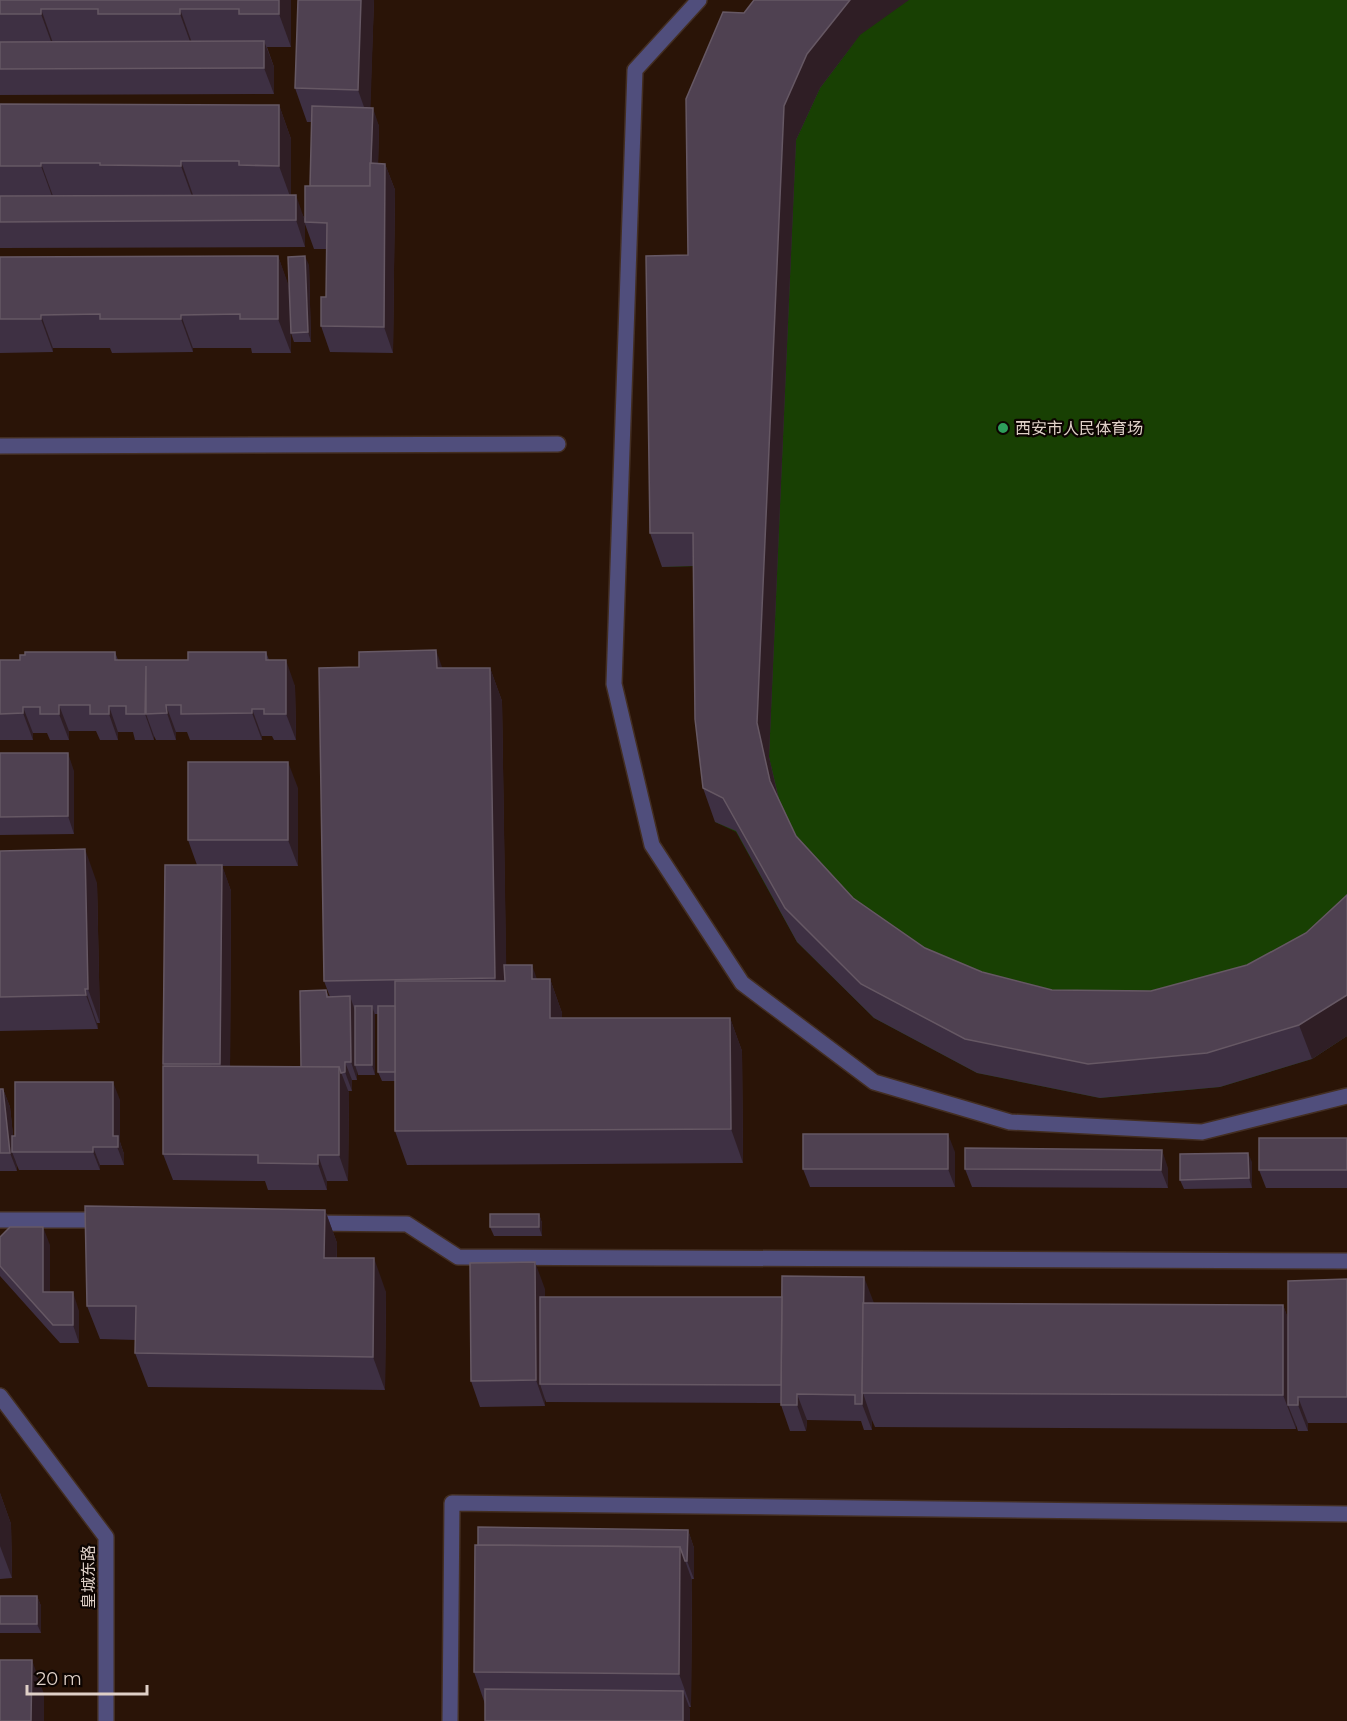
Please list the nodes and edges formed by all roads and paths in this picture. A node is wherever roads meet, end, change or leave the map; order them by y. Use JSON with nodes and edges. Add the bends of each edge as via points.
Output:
{"nodes":[{"id":1,"x":699,"y":0,"type":"edge"},
{"id":2,"x":558,"y":444,"type":"dead end"},
{"id":3,"x":0,"y":446,"type":"edge"},
{"id":4,"x":1347,"y":1096,"type":"edge"},
{"id":5,"x":0,"y":1220,"type":"edge"},
{"id":6,"x":123,"y":1220,"type":"edge"},
{"id":7,"x":289,"y":1222,"type":"edge"},
{"id":8,"x":1347,"y":1261,"type":"edge"},
{"id":9,"x":0,"y":1396,"type":"edge"},
{"id":10,"x":1347,"y":1514,"type":"edge"},
{"id":11,"x":106,"y":1721,"type":"edge"},
{"id":12,"x":450,"y":1721,"type":"edge"}],
"edges":[{"from":1,"to":4,"type":"street","via":[[635,70],[614,684],[652,845],[742,983],[874,1082],[1010,1122],[1202,1132]]},
{"from":2,"to":3,"type":"street"},
{"from":5,"to":6,"type":"street"},
{"from":7,"to":8,"type":"street","via":[[408,1224],[458,1257]]},
{"from":9,"to":11,"type":"street","name":"皇城东路","via":[[106,1537]]},
{"from":10,"to":12,"type":"street","via":[[452,1503]]}]}
